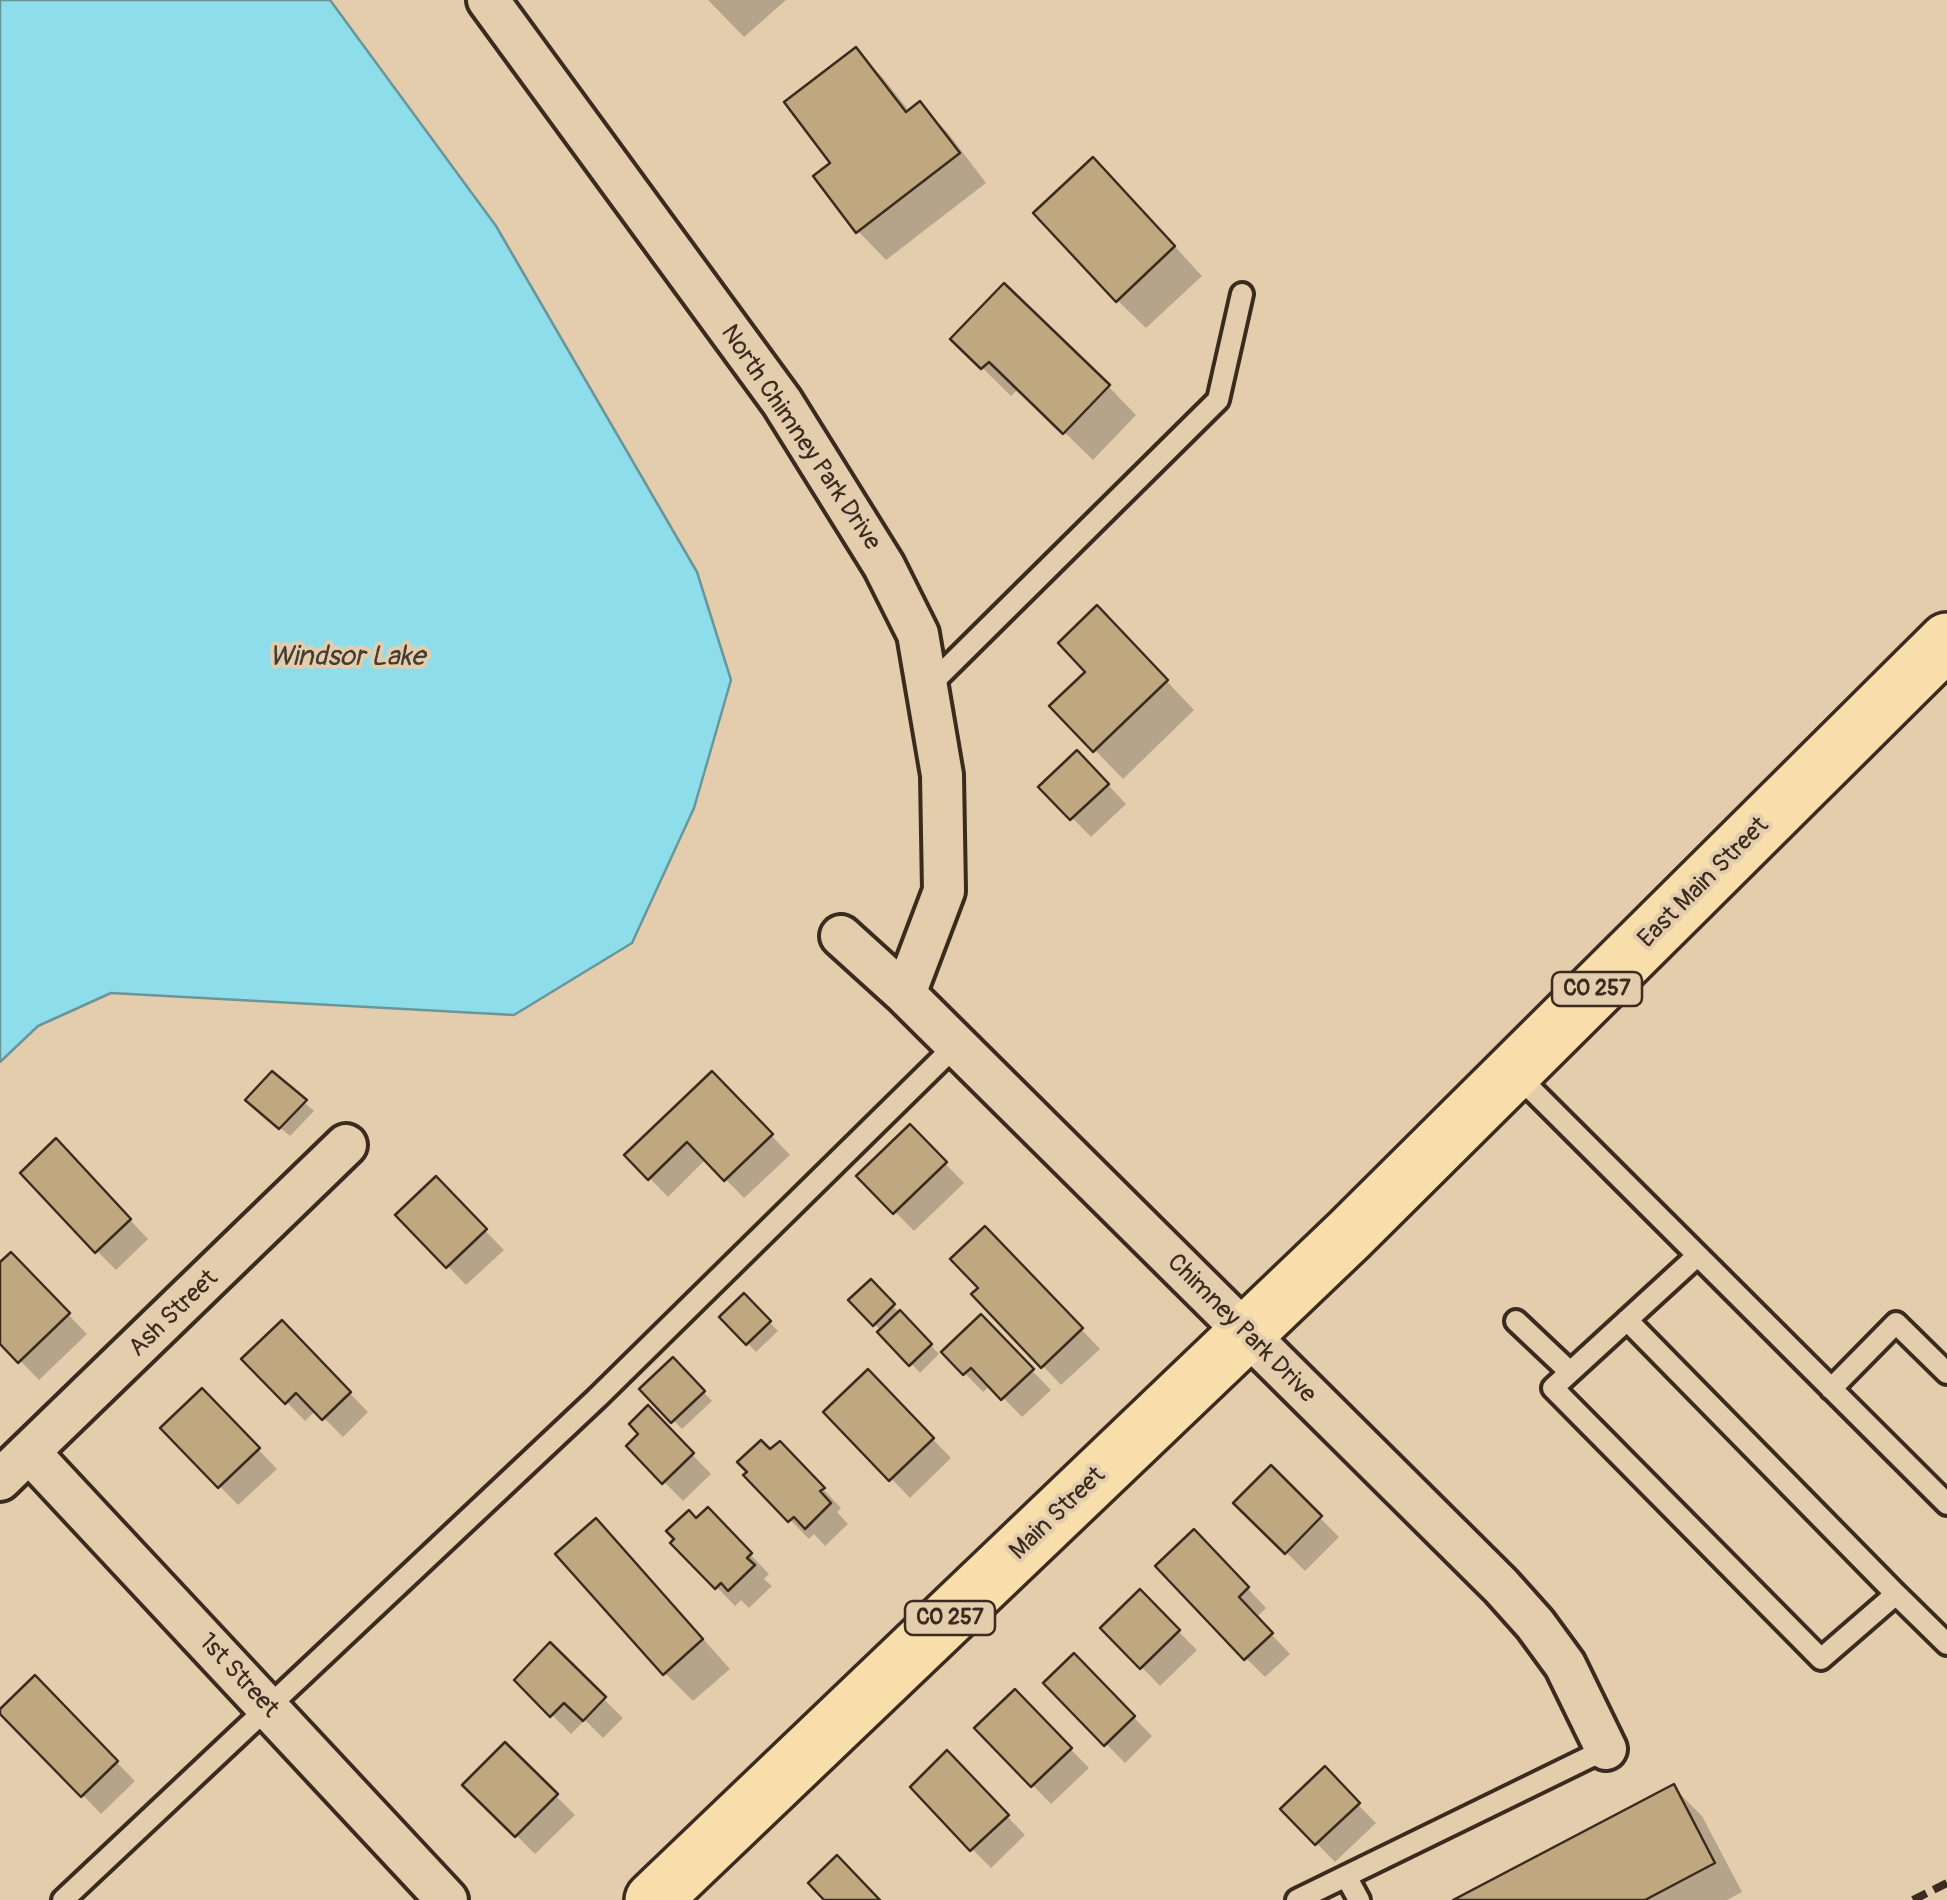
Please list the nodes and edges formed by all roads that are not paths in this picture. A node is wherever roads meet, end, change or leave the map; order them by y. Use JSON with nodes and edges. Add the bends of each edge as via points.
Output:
{"nodes":[{"id":1,"x":488,"y":0,"type":"edge"},
{"id":2,"x":1242,"y":294,"type":"dead end"},
{"id":3,"x":1947,"y":640,"type":"edge"},
{"id":4,"x":929,"y":686,"type":"junction"},
{"id":5,"x":841,"y":936,"type":"dead end"},
{"id":6,"x":905,"y":994,"type":"junction"},
{"id":7,"x":956,"y":1045,"type":"junction"},
{"id":8,"x":1514,"y":1072,"type":"junction"},
{"id":9,"x":346,"y":1146,"type":"dead end"},
{"id":10,"x":1697,"y":1256,"type":"junction"},
{"id":11,"x":1627,"y":1320,"type":"junction"},
{"id":12,"x":1516,"y":1321,"type":"dead end"},
{"id":13,"x":1246,"y":1335,"type":"junction"},
{"id":14,"x":1570,"y":1372,"type":"junction"},
{"id":15,"x":1947,"y":1373,"type":"edge"},
{"id":16,"x":1831,"y":1390,"type":"junction"},
{"id":17,"x":30,"y":1452,"type":"junction"},
{"id":18,"x":0,"y":1480,"type":"edge"},
{"id":19,"x":1947,"y":1504,"type":"edge"},
{"id":20,"x":1896,"y":1594,"type":"junction"},
{"id":21,"x":1947,"y":1644,"type":"edge"},
{"id":22,"x":266,"y":1707,"type":"junction"},
{"id":23,"x":1606,"y":1749,"type":"joint"},
{"id":24,"x":1346,"y":1876,"type":"junction"},
{"id":25,"x":63,"y":1900,"type":"edge"},
{"id":26,"x":447,"y":1900,"type":"edge"},
{"id":27,"x":653,"y":1900,"type":"edge"},
{"id":28,"x":1297,"y":1900,"type":"edge"},
{"id":29,"x":1359,"y":1900,"type":"edge"}],
"edges":[{"from":1,"to":4,"type":"street","name":"North Chimney Park Drive","via":[[830,474],[918,634]]},
{"from":2,"to":4,"type":"lane","via":[[1218,400]]},
{"from":3,"to":8,"type":"main road","name":"East Main Street","number":"CO 257"},
{"from":4,"to":6,"type":"street","name":"North Chimney Park Drive","via":[[942,775],[944,891]]},
{"from":5,"to":6,"type":"street","name":"Chimney Park Drive"},
{"from":6,"to":7,"type":"street","name":"Chimney Park Drive"},
{"from":7,"to":13,"type":"street","name":"Chimney Park Drive"},
{"from":7,"to":22,"type":"lane","via":[[596,1398]]},
{"from":8,"to":10,"type":"lane"},
{"from":8,"to":13,"type":"main road","name":"East Main Street","number":"CO 257"},
{"from":9,"to":17,"type":"street","name":"Ash Street"},
{"from":10,"to":11,"type":"lane"},
{"from":10,"to":16,"type":"lane"},
{"from":11,"to":14,"type":"lane"},
{"from":11,"to":20,"type":"lane"},
{"from":12,"to":14,"type":"lane"},
{"from":13,"to":23,"type":"street","name":"Chimney Park Drive","via":[[1535,1624],[1565,1665]]},
{"from":13,"to":27,"type":"main road","name":"Main Street","number":"CO 257"},
{"from":14,"to":20,"type":"lane","via":[[1553,1388],[1821,1660]]},
{"from":15,"to":16,"type":"lane","via":[[1896,1322]]},
{"from":16,"to":19,"type":"lane"},
{"from":17,"to":18,"type":"street","name":"Ash Street"},
{"from":17,"to":22,"type":"street","name":"1st Street"},
{"from":20,"to":21,"type":"lane"},
{"from":22,"to":25,"type":"lane"},
{"from":22,"to":26,"type":"street","name":"1st Street"},
{"from":23,"to":24,"type":"lane"},
{"from":24,"to":28,"type":"lane"},
{"from":24,"to":29,"type":"lane"}]}
